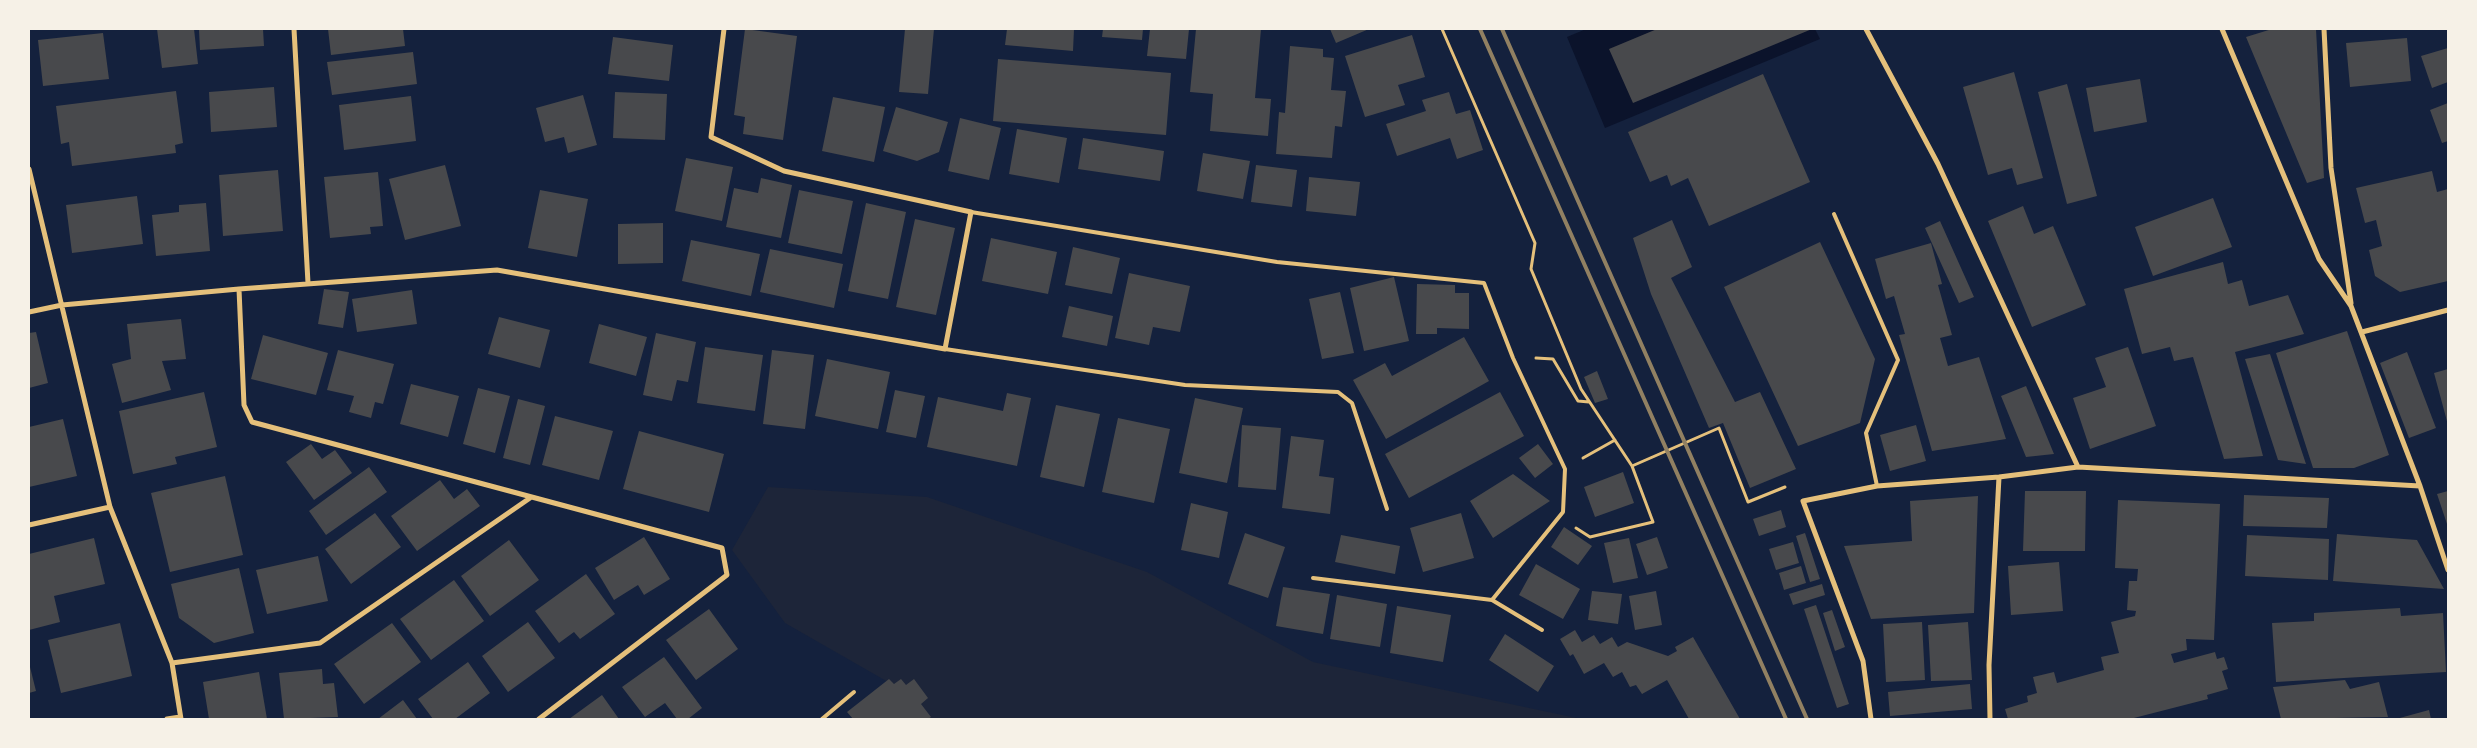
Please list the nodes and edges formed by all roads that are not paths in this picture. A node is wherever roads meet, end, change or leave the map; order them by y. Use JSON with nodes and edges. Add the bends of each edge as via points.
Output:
{"nodes":[{"id":1,"x":294,"y":29,"type":"edge"},
{"id":2,"x":724,"y":29,"type":"edge"},
{"id":3,"x":1866,"y":29,"type":"edge"},
{"id":4,"x":2222,"y":29,"type":"edge"},
{"id":5,"x":2324,"y":29,"type":"edge"},
{"id":6,"x":29,"y":169,"type":"edge"},
{"id":7,"x":971,"y":212,"type":"junction"},
{"id":8,"x":1834,"y":214,"type":"dead end"},
{"id":9,"x":308,"y":283,"type":"junction"},
{"id":10,"x":239,"y":289,"type":"junction"},
{"id":11,"x":62,"y":305,"type":"junction"},
{"id":12,"x":2352,"y":306,"type":"junction"},
{"id":13,"x":2448,"y":310,"type":"edge"},
{"id":14,"x":29,"y":312,"type":"edge"},
{"id":15,"x":2362,"y":332,"type":"junction"},
{"id":16,"x":945,"y":349,"type":"junction"},
{"id":17,"x":2078,"y":467,"type":"junction"},
{"id":18,"x":2000,"y":477,"type":"junction"},
{"id":19,"x":1878,"y":486,"type":"junction"},
{"id":20,"x":2420,"y":486,"type":"junction"},
{"id":21,"x":530,"y":498,"type":"junction"},
{"id":22,"x":110,"y":507,"type":"junction"},
{"id":23,"x":1387,"y":510,"type":"dead end"},
{"id":24,"x":29,"y":525,"type":"edge"},
{"id":25,"x":2448,"y":570,"type":"edge"},
{"id":26,"x":1313,"y":578,"type":"dead end"},
{"id":27,"x":1492,"y":600,"type":"junction"},
{"id":28,"x":1542,"y":630,"type":"dead end"},
{"id":29,"x":172,"y":663,"type":"junction"},
{"id":30,"x":854,"y":692,"type":"dead end"},
{"id":31,"x":181,"y":718,"type":"edge"},
{"id":32,"x":167,"y":719,"type":"edge"},
{"id":33,"x":539,"y":719,"type":"edge"},
{"id":34,"x":822,"y":719,"type":"edge"},
{"id":35,"x":1871,"y":719,"type":"edge"},
{"id":36,"x":1990,"y":719,"type":"edge"}],
"edges":[{"from":1,"to":9,"type":"street"},
{"from":2,"to":7,"type":"street","via":[[711,137],[784,171]]},
{"from":3,"to":17,"type":"street","via":[[1938,164]]},
{"from":4,"to":12,"type":"street","via":[[2319,259]]},
{"from":5,"to":12,"type":"street","via":[[2331,168]]},
{"from":6,"to":11,"type":"street"},
{"from":7,"to":16,"type":"street"},
{"from":7,"to":27,"type":"lane","via":[[1276,262],[1484,283],[1513,358],[1565,469],[1563,512]]},
{"from":8,"to":19,"type":"lane","via":[[1898,360],[1866,433]]},
{"from":9,"to":10,"type":"street"},
{"from":9,"to":16,"type":"street","via":[[497,270]]},
{"from":10,"to":11,"type":"street"},
{"from":10,"to":21,"type":"street","via":[[244,405],[252,422]]},
{"from":11,"to":14,"type":"street"},
{"from":11,"to":22,"type":"street"},
{"from":12,"to":15,"type":"street"},
{"from":13,"to":15,"type":"street"},
{"from":15,"to":20,"type":"street"},
{"from":16,"to":23,"type":"lane","via":[[1185,385],[1338,392],[1352,402]]},
{"from":17,"to":18,"type":"street"},
{"from":17,"to":20,"type":"street"},
{"from":18,"to":19,"type":"street"},
{"from":18,"to":36,"type":"street","via":[[1989,665]]},
{"from":19,"to":35,"type":"street","via":[[1804,501],[1864,661]]},
{"from":20,"to":25,"type":"street"},
{"from":21,"to":29,"type":"street","via":[[320,643]]},
{"from":21,"to":33,"type":"street","via":[[722,548],[727,575]]},
{"from":22,"to":24,"type":"street"},
{"from":22,"to":29,"type":"street"},
{"from":26,"to":27,"type":"lane"},
{"from":27,"to":28,"type":"lane"},
{"from":29,"to":31,"type":"street"},
{"from":30,"to":34,"type":"lane"},
{"from":31,"to":32,"type":"street"}]}
